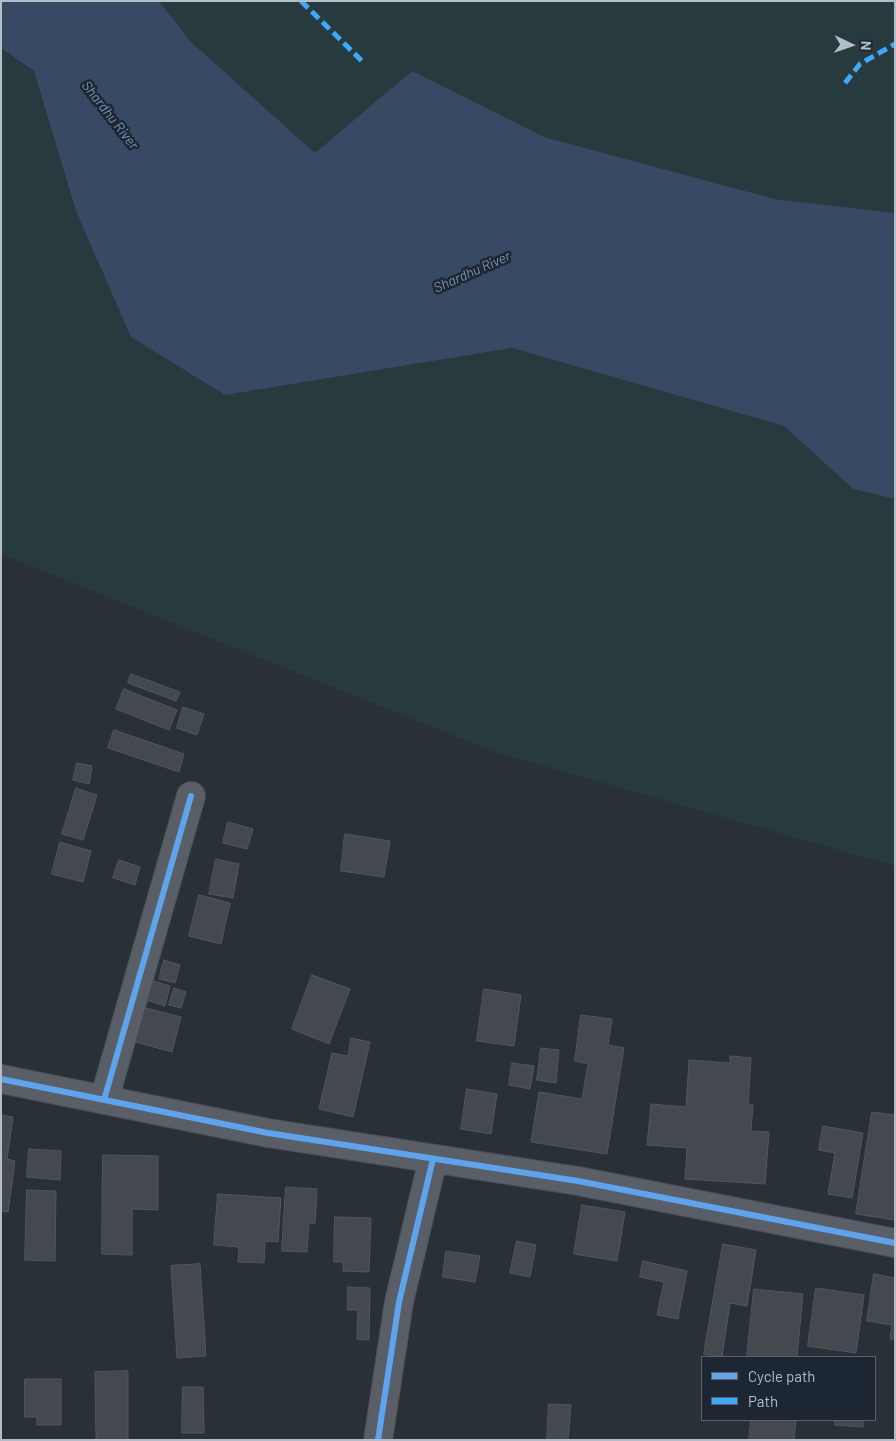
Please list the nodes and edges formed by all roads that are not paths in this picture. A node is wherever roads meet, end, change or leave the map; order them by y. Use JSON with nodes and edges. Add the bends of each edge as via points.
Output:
{"nodes":[{"id":1,"x":191,"y":796,"type":"dead end"},
{"id":2,"x":1,"y":1079,"type":"edge"},
{"id":3,"x":104,"y":1100,"type":"junction"},
{"id":4,"x":433,"y":1159,"type":"junction"},
{"id":5,"x":895,"y":1243,"type":"edge"},
{"id":6,"x":378,"y":1440,"type":"edge"}],
"edges":[{"from":1,"to":3,"type":"street"},
{"from":2,"to":3,"type":"street"},
{"from":3,"to":4,"type":"street","via":[[268,1133]]},
{"from":4,"to":5,"type":"street","via":[[578,1182]]},
{"from":4,"to":6,"type":"street","via":[[399,1302]]}]}
